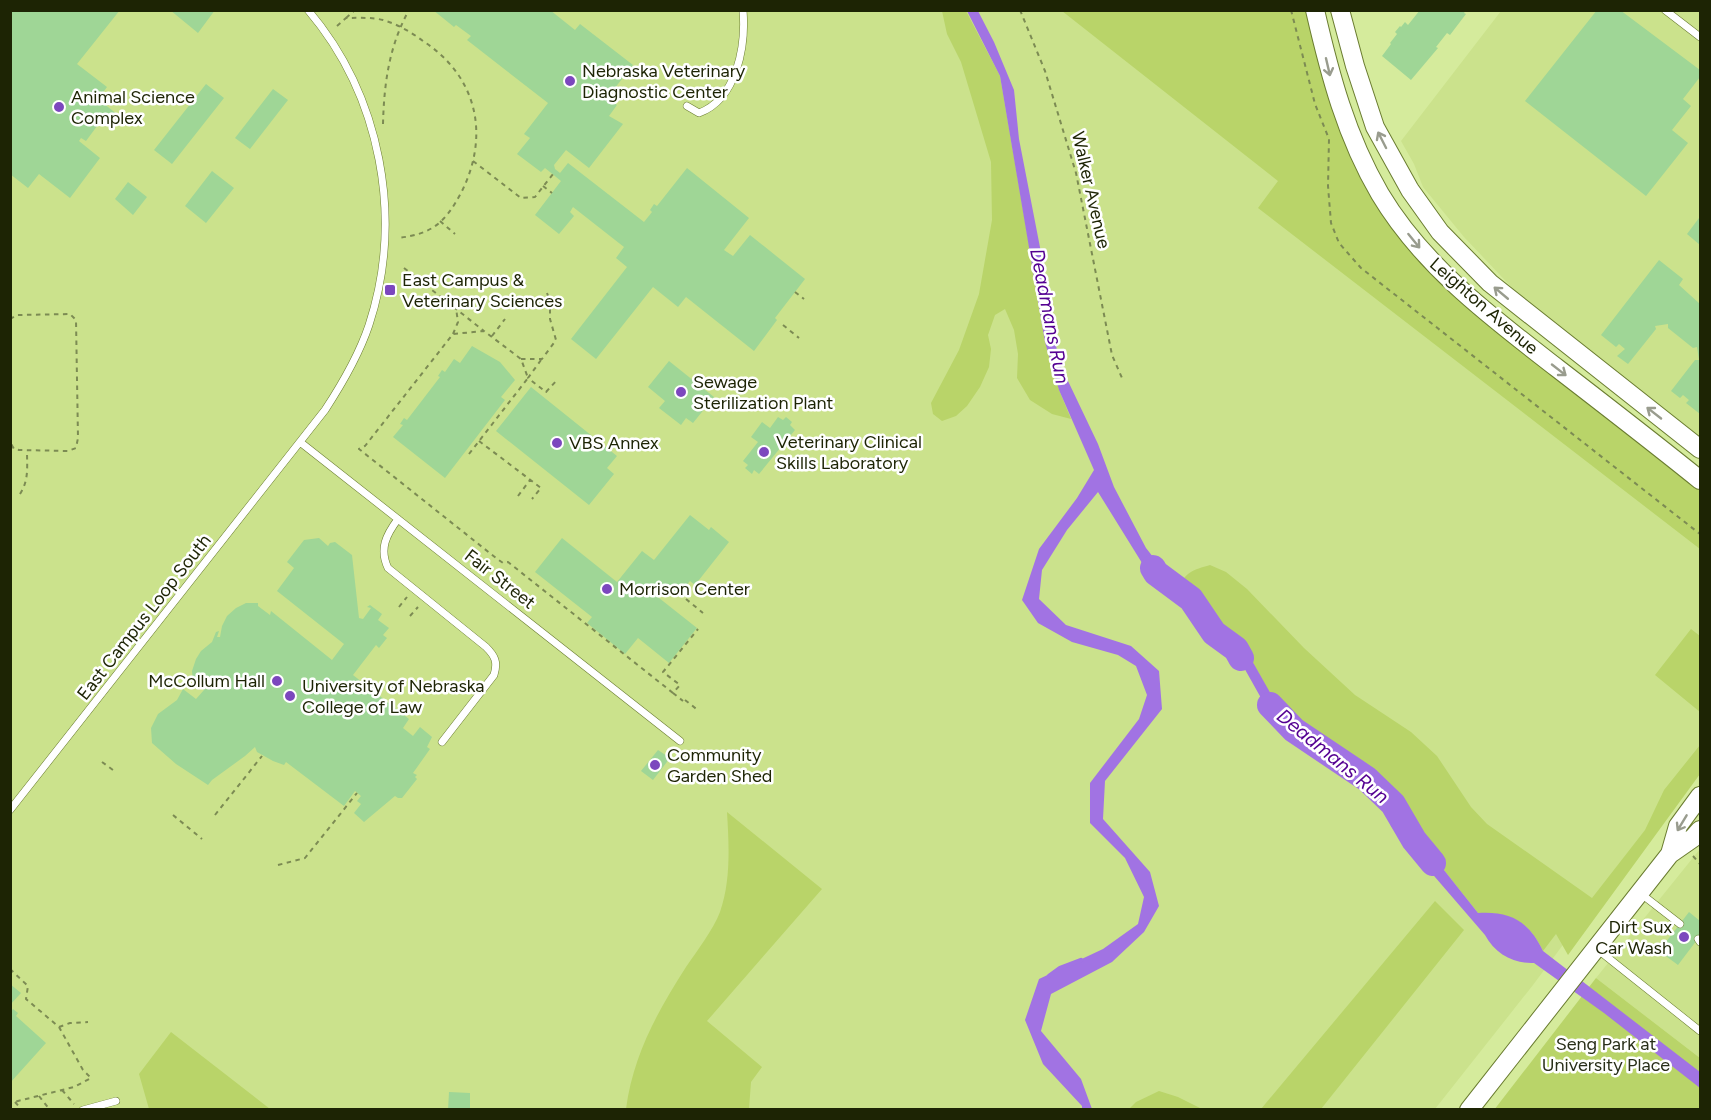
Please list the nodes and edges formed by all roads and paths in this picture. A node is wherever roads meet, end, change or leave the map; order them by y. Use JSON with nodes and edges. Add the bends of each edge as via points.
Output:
{"nodes":[{"id":1,"x":308,"y":10,"type":"edge"},
{"id":2,"x":354,"y":10,"type":"edge"},
{"id":3,"x":409,"y":10,"type":"edge"},
{"id":4,"x":743,"y":10,"type":"edge"},
{"id":5,"x":1020,"y":10,"type":"edge"},
{"id":6,"x":1315,"y":10,"type":"edge"},
{"id":7,"x":1340,"y":10,"type":"edge"},
{"id":8,"x":1665,"y":10,"type":"edge"},
{"id":9,"x":346,"y":18,"type":"junction"},
{"id":10,"x":337,"y":26,"type":"dead end"},
{"id":11,"x":400,"y":27,"type":"junction"},
{"id":12,"x":1701,"y":37,"type":"edge"},
{"id":13,"x":687,"y":106,"type":"dead end"},
{"id":14,"x":383,"y":124,"type":"dead end"},
{"id":15,"x":473,"y":161,"type":"junction"},
{"id":16,"x":553,"y":174,"type":"dead end"},
{"id":17,"x":543,"y":186,"type":"junction"},
{"id":18,"x":552,"y":193,"type":"dead end"},
{"id":19,"x":440,"y":222,"type":"junction"},
{"id":20,"x":455,"y":234,"type":"dead end"},
{"id":21,"x":398,"y":238,"type":"dead end"},
{"id":22,"x":404,"y":268,"type":"dead end"},
{"id":23,"x":546,"y":292,"type":"dead end"},
{"id":24,"x":795,"y":292,"type":"dead end"},
{"id":25,"x":804,"y":299,"type":"dead end"},
{"id":26,"x":456,"y":309,"type":"junction"},
{"id":27,"x":10,"y":319,"type":"edge"},
{"id":28,"x":505,"y":319,"type":"dead end"},
{"id":29,"x":783,"y":326,"type":"dead end"},
{"id":30,"x":484,"y":331,"type":"junction"},
{"id":31,"x":453,"y":334,"type":"junction"},
{"id":32,"x":492,"y":336,"type":"junction"},
{"id":33,"x":799,"y":338,"type":"dead end"},
{"id":34,"x":521,"y":359,"type":"junction"},
{"id":35,"x":542,"y":359,"type":"junction"},
{"id":36,"x":528,"y":378,"type":"junction"},
{"id":37,"x":1122,"y":378,"type":"dead end"},
{"id":38,"x":557,"y":380,"type":"dead end"},
{"id":39,"x":479,"y":441,"type":"junction"},
{"id":40,"x":300,"y":442,"type":"junction"},
{"id":41,"x":11,"y":444,"type":"edge"},
{"id":42,"x":1701,"y":449,"type":"edge"},
{"id":43,"x":27,"y":450,"type":"junction"},
{"id":44,"x":469,"y":454,"type":"dead end"},
{"id":45,"x":530,"y":480,"type":"junction"},
{"id":46,"x":1701,"y":480,"type":"edge"},
{"id":47,"x":20,"y":494,"type":"dead end"},
{"id":48,"x":518,"y":496,"type":"dead end"},
{"id":49,"x":532,"y":499,"type":"dead end"},
{"id":50,"x":398,"y":519,"type":"junction"},
{"id":51,"x":413,"y":589,"type":"junction"},
{"id":52,"x":425,"y":598,"type":"junction"},
{"id":53,"x":686,"y":599,"type":"dead end"},
{"id":54,"x":399,"y":607,"type":"dead end"},
{"id":55,"x":703,"y":613,"type":"dead end"},
{"id":56,"x":410,"y":616,"type":"dead end"},
{"id":57,"x":698,"y":629,"type":"dead end"},
{"id":58,"x":673,"y":693,"type":"junction"},
{"id":59,"x":699,"y":711,"type":"dead end"},
{"id":60,"x":680,"y":741,"type":"dead end"},
{"id":61,"x":442,"y":742,"type":"dead end"},
{"id":62,"x":262,"y":756,"type":"dead end"},
{"id":63,"x":102,"y":762,"type":"dead end"},
{"id":64,"x":113,"y":770,"type":"dead end"},
{"id":65,"x":357,"y":793,"type":"dead end"},
{"id":66,"x":1701,"y":796,"type":"edge"},
{"id":67,"x":10,"y":810,"type":"edge"},
{"id":68,"x":215,"y":815,"type":"dead end"},
{"id":69,"x":173,"y":816,"type":"dead end"},
{"id":70,"x":1701,"y":830,"type":"edge"},
{"id":71,"x":202,"y":839,"type":"dead end"},
{"id":72,"x":1670,"y":854,"type":"junction"},
{"id":73,"x":1693,"y":856,"type":"dead end"},
{"id":74,"x":1701,"y":864,"type":"edge"},
{"id":75,"x":278,"y":866,"type":"dead end"},
{"id":76,"x":1640,"y":893,"type":"junction"},
{"id":77,"x":1680,"y":924,"type":"dead end"},
{"id":78,"x":1597,"y":949,"type":"junction"},
{"id":79,"x":10,"y":969,"type":"edge"},
{"id":80,"x":88,"y":1022,"type":"dead end"},
{"id":81,"x":59,"y":1027,"type":"junction"},
{"id":82,"x":1701,"y":1031,"type":"edge"},
{"id":83,"x":62,"y":1090,"type":"junction"},
{"id":84,"x":39,"y":1096,"type":"junction"},
{"id":85,"x":116,"y":1101,"type":"dead end"},
{"id":86,"x":15,"y":1102,"type":"junction"},
{"id":87,"x":10,"y":1103,"type":"edge"},
{"id":88,"x":22,"y":1110,"type":"edge"},
{"id":89,"x":50,"y":1110,"type":"edge"},
{"id":90,"x":79,"y":1110,"type":"edge"},
{"id":91,"x":83,"y":1110,"type":"edge"},
{"id":92,"x":1469,"y":1110,"type":"edge"}],
"edges":[{"from":1,"to":40,"type":"lane","name":"East Campus Loop South","via":[[332,40],[363,103],[381,164],[385,221],[382,268],[368,327],[340,388]]},
{"from":2,"to":9,"type":"path"},
{"from":3,"to":11,"type":"path"},
{"from":4,"to":13,"type":"lane","via":[[741,54],[729,84],[704,111],[699,113]]},
{"from":5,"to":37,"type":"path","name":"Walker Avenue","via":[[1048,81],[1076,173],[1112,355]]},
{"from":6,"to":46,"type":"main road","name":"Leighton Avenue","one_way":true,"via":[[1330,77],[1350,134],[1381,195],[1404,229],[1452,283]]},
{"from":42,"to":7,"type":"main road","name":"Leighton Avenue","one_way":true,"via":[[1490,283],[1440,232],[1410,190],[1375,127]]},
{"from":8,"to":12,"type":"lane"},
{"from":9,"to":10,"type":"path"},
{"from":9,"to":11,"type":"path","via":[[374,18]]},
{"from":11,"to":14,"type":"path","via":[[386,74]]},
{"from":11,"to":15,"type":"path","via":[[436,50],[465,85],[476,124]]},
{"from":15,"to":17,"type":"path","via":[[521,198],[535,197]]},
{"from":15,"to":19,"type":"path","via":[[459,197]]},
{"from":16,"to":17,"type":"path"},
{"from":17,"to":18,"type":"path"},
{"from":19,"to":20,"type":"path"},
{"from":19,"to":21,"type":"path","via":[[424,233]]},
{"from":22,"to":26,"type":"path"},
{"from":23,"to":35,"type":"path","via":[[556,340]]},
{"from":24,"to":25,"type":"path"},
{"from":26,"to":30,"type":"path"},
{"from":26,"to":31,"type":"path","via":[[458,322]]},
{"from":27,"to":43,"type":"path","via":[[17,315],[70,314],[76,322],[78,444],[68,451]]},
{"from":28,"to":32,"type":"path"},
{"from":29,"to":33,"type":"path"},
{"from":30,"to":31,"type":"path"},
{"from":30,"to":32,"type":"path"},
{"from":31,"to":58,"type":"path","via":[[359,449]]},
{"from":32,"to":34,"type":"path"},
{"from":34,"to":35,"type":"path"},
{"from":34,"to":36,"type":"path"},
{"from":35,"to":36,"type":"path"},
{"from":36,"to":38,"type":"path","via":[[546,392]]},
{"from":36,"to":39,"type":"path"},
{"from":39,"to":44,"type":"path"},
{"from":39,"to":45,"type":"path"},
{"from":40,"to":50,"type":"lane","name":"Fair Street"},
{"from":40,"to":67,"type":"lane","name":"East Campus Loop South"},
{"from":41,"to":43,"type":"path","via":[[14,449]]},
{"from":43,"to":47,"type":"path","via":[[27,478]]},
{"from":45,"to":48,"type":"path"},
{"from":45,"to":49,"type":"path","via":[[541,488]]},
{"from":50,"to":51,"type":"lane","via":[[388,532],[383,552],[388,568]]},
{"from":50,"to":60,"type":"lane","name":"Fair Street"},
{"from":51,"to":52,"type":"lane"},
{"from":51,"to":54,"type":"path"},
{"from":52,"to":56,"type":"path"},
{"from":52,"to":61,"type":"lane","via":[[486,647],[496,662],[494,675]]},
{"from":53,"to":55,"type":"path"},
{"from":57,"to":58,"type":"path","via":[[663,672],[680,685]]},
{"from":58,"to":59,"type":"path"},
{"from":62,"to":68,"type":"path"},
{"from":63,"to":64,"type":"path"},
{"from":65,"to":75,"type":"path","via":[[305,858]]},
{"from":66,"to":72,"type":"main road","one_way":true,"via":[[1678,826]]},
{"from":69,"to":71,"type":"path"},
{"from":70,"to":72,"type":"main road"},
{"from":72,"to":76,"type":"main road"},
{"from":73,"to":74,"type":"path"},
{"from":76,"to":77,"type":"lane"},
{"from":76,"to":78,"type":"main road"},
{"from":78,"to":82,"type":"lane"},
{"from":78,"to":92,"type":"main road"},
{"from":79,"to":81,"type":"path","via":[[28,986],[27,999]]},
{"from":80,"to":81,"type":"path"},
{"from":81,"to":83,"type":"path","via":[[91,1078]]},
{"from":83,"to":84,"type":"path"},
{"from":83,"to":90,"type":"path"},
{"from":84,"to":86,"type":"path"},
{"from":84,"to":89,"type":"path"},
{"from":85,"to":91,"type":"lane"},
{"from":86,"to":87,"type":"path"},
{"from":86,"to":88,"type":"path"}]}
